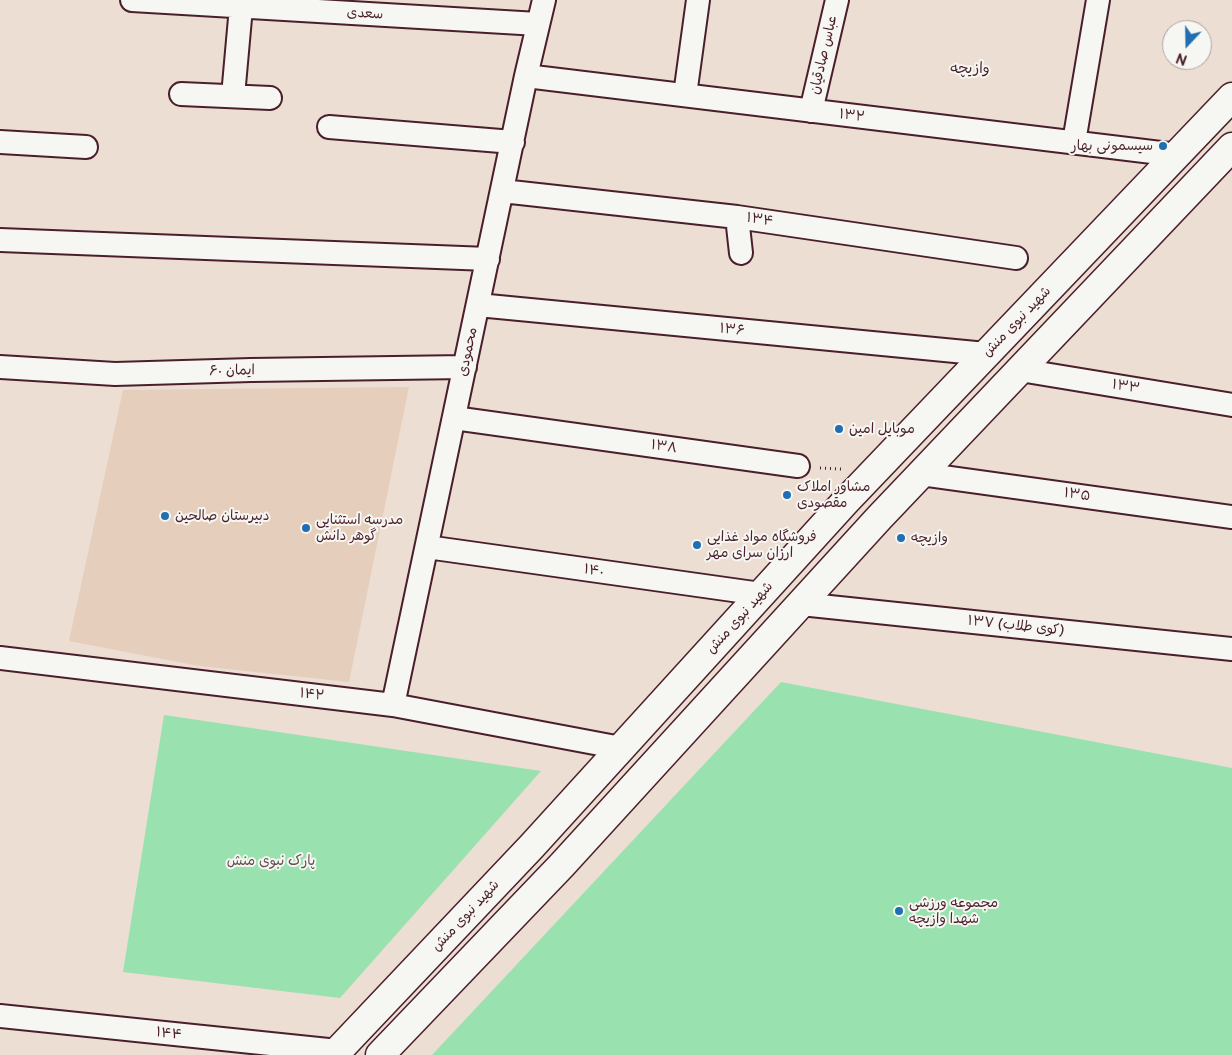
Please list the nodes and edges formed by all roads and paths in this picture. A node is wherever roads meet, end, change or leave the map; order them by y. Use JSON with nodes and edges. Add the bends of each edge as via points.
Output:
{"nodes":[{"id":1,"x":132,"y":0,"type":"edge"},
{"id":2,"x":544,"y":0,"type":"edge"},
{"id":3,"x":698,"y":0,"type":"edge"},
{"id":4,"x":836,"y":0,"type":"edge"},
{"id":5,"x":1098,"y":0,"type":"edge"},
{"id":6,"x":241,"y":7,"type":"junction"},
{"id":7,"x":538,"y":24,"type":"junction"},
{"id":8,"x":526,"y":76,"type":"junction"},
{"id":9,"x":181,"y":94,"type":"dead end"},
{"id":10,"x":233,"y":96,"type":"junction"},
{"id":11,"x":685,"y":96,"type":"junction"},
{"id":12,"x":1232,"y":97,"type":"edge"},
{"id":13,"x":270,"y":98,"type":"dead end"},
{"id":14,"x":811,"y":111,"type":"junction"},
{"id":15,"x":330,"y":127,"type":"dead end"},
{"id":16,"x":0,"y":142,"type":"edge"},
{"id":17,"x":513,"y":142,"type":"junction"},
{"id":18,"x":1074,"y":142,"type":"junction"},
{"id":19,"x":86,"y":146,"type":"dead end"},
{"id":20,"x":1177,"y":155,"type":"junction"},
{"id":21,"x":1226,"y":160,"type":"edge"},
{"id":22,"x":502,"y":191,"type":"junction"},
{"id":23,"x":736,"y":217,"type":"junction"},
{"id":24,"x":0,"y":240,"type":"edge"},
{"id":25,"x":741,"y":253,"type":"dead end"},
{"id":26,"x":488,"y":258,"type":"junction"},
{"id":27,"x":1016,"y":258,"type":"dead end"},
{"id":28,"x":478,"y":305,"type":"junction"},
{"id":29,"x":986,"y":354,"type":"junction"},
{"id":30,"x":0,"y":367,"type":"edge"},
{"id":31,"x":465,"y":368,"type":"junction"},
{"id":32,"x":1020,"y":370,"type":"junction"},
{"id":33,"x":1232,"y":405,"type":"edge"},
{"id":34,"x":454,"y":418,"type":"junction"},
{"id":35,"x":798,"y":466,"type":"joint"},
{"id":36,"x":874,"y":472,"type":"junction"},
{"id":37,"x":921,"y":474,"type":"junction"},
{"id":38,"x":1232,"y":517,"type":"edge"},
{"id":39,"x":427,"y":547,"type":"junction"},
{"id":40,"x":761,"y":594,"type":"junction"},
{"id":41,"x":801,"y":604,"type":"junction"},
{"id":42,"x":1232,"y":649,"type":"edge"},
{"id":43,"x":0,"y":658,"type":"edge"},
{"id":44,"x":394,"y":705,"type":"junction"},
{"id":45,"x":620,"y":748,"type":"junction"},
{"id":46,"x":0,"y":1016,"type":"edge"},
{"id":47,"x":336,"y":1053,"type":"edge"},
{"id":48,"x":380,"y":1055,"type":"edge"}],
"edges":[{"from":1,"to":6,"type":"street","name":"سعدی"},
{"from":2,"to":7,"type":"street","name":"محمودی"},
{"from":3,"to":11,"type":"street"},
{"from":4,"to":14,"type":"street","name":"عباس صادقیان"},
{"from":5,"to":18,"type":"street"},
{"from":6,"to":7,"type":"street","name":"سعدی"},
{"from":6,"to":10,"type":"street"},
{"from":7,"to":8,"type":"street","name":"محمودی"},
{"from":8,"to":11,"type":"street","name":"۱۳۲"},
{"from":8,"to":17,"type":"street","name":"محمودی"},
{"from":9,"to":10,"type":"street"},
{"from":10,"to":13,"type":"street"},
{"from":11,"to":14,"type":"street","name":"۱۳۲"},
{"from":12,"to":20,"type":"main road","name":"شهید نبوی منش"},
{"from":14,"to":18,"type":"street","name":"۱۳۲"},
{"from":15,"to":17,"type":"street"},
{"from":16,"to":19,"type":"street"},
{"from":17,"to":22,"type":"street","name":"محمودی"},
{"from":18,"to":20,"type":"street","name":"۱۳۲"},
{"from":20,"to":29,"type":"main road","name":"شهید نبوی منش"},
{"from":21,"to":32,"type":"main road"},
{"from":22,"to":23,"type":"street","name":"۱۳۴"},
{"from":22,"to":26,"type":"street","name":"محمودی"},
{"from":23,"to":25,"type":"street"},
{"from":23,"to":27,"type":"street","name":"۱۳۴"},
{"from":24,"to":26,"type":"street"},
{"from":26,"to":28,"type":"street","name":"محمودی"},
{"from":28,"to":29,"type":"street","name":"۱۳۶"},
{"from":28,"to":31,"type":"street","name":"محمودی"},
{"from":29,"to":36,"type":"main road","name":"شهید نبوی منش"},
{"from":30,"to":31,"type":"street","name":"ایمان ۶۰","via":[[115,374]]},
{"from":31,"to":34,"type":"street","name":"محمودی"},
{"from":32,"to":33,"type":"street","name":"۱۳۳"},
{"from":32,"to":37,"type":"main road"},
{"from":34,"to":35,"type":"street","name":"۱۳۸"},
{"from":34,"to":39,"type":"street","name":"محمودی"},
{"from":35,"to":36,"type":"path"},
{"from":36,"to":40,"type":"main road","name":"شهید نبوی منش"},
{"from":37,"to":38,"type":"street","name":"۱۳۵"},
{"from":37,"to":41,"type":"main road"},
{"from":39,"to":40,"type":"street","name":"۱۴۰"},
{"from":39,"to":44,"type":"street","name":"محمودی"},
{"from":40,"to":45,"type":"main road","name":"شهید نبوی منش"},
{"from":41,"to":42,"type":"street","name":"۱۳۷ (کوی طلاب)"},
{"from":41,"to":48,"type":"main road","via":[[562,865]]},
{"from":43,"to":44,"type":"street","name":"۱۴۲"},
{"from":44,"to":45,"type":"street","name":"۱۴۲"},
{"from":45,"to":47,"type":"main road","name":"شهید نبوی منش"},
{"from":46,"to":47,"type":"street","name":"۱۴۴"}]}
